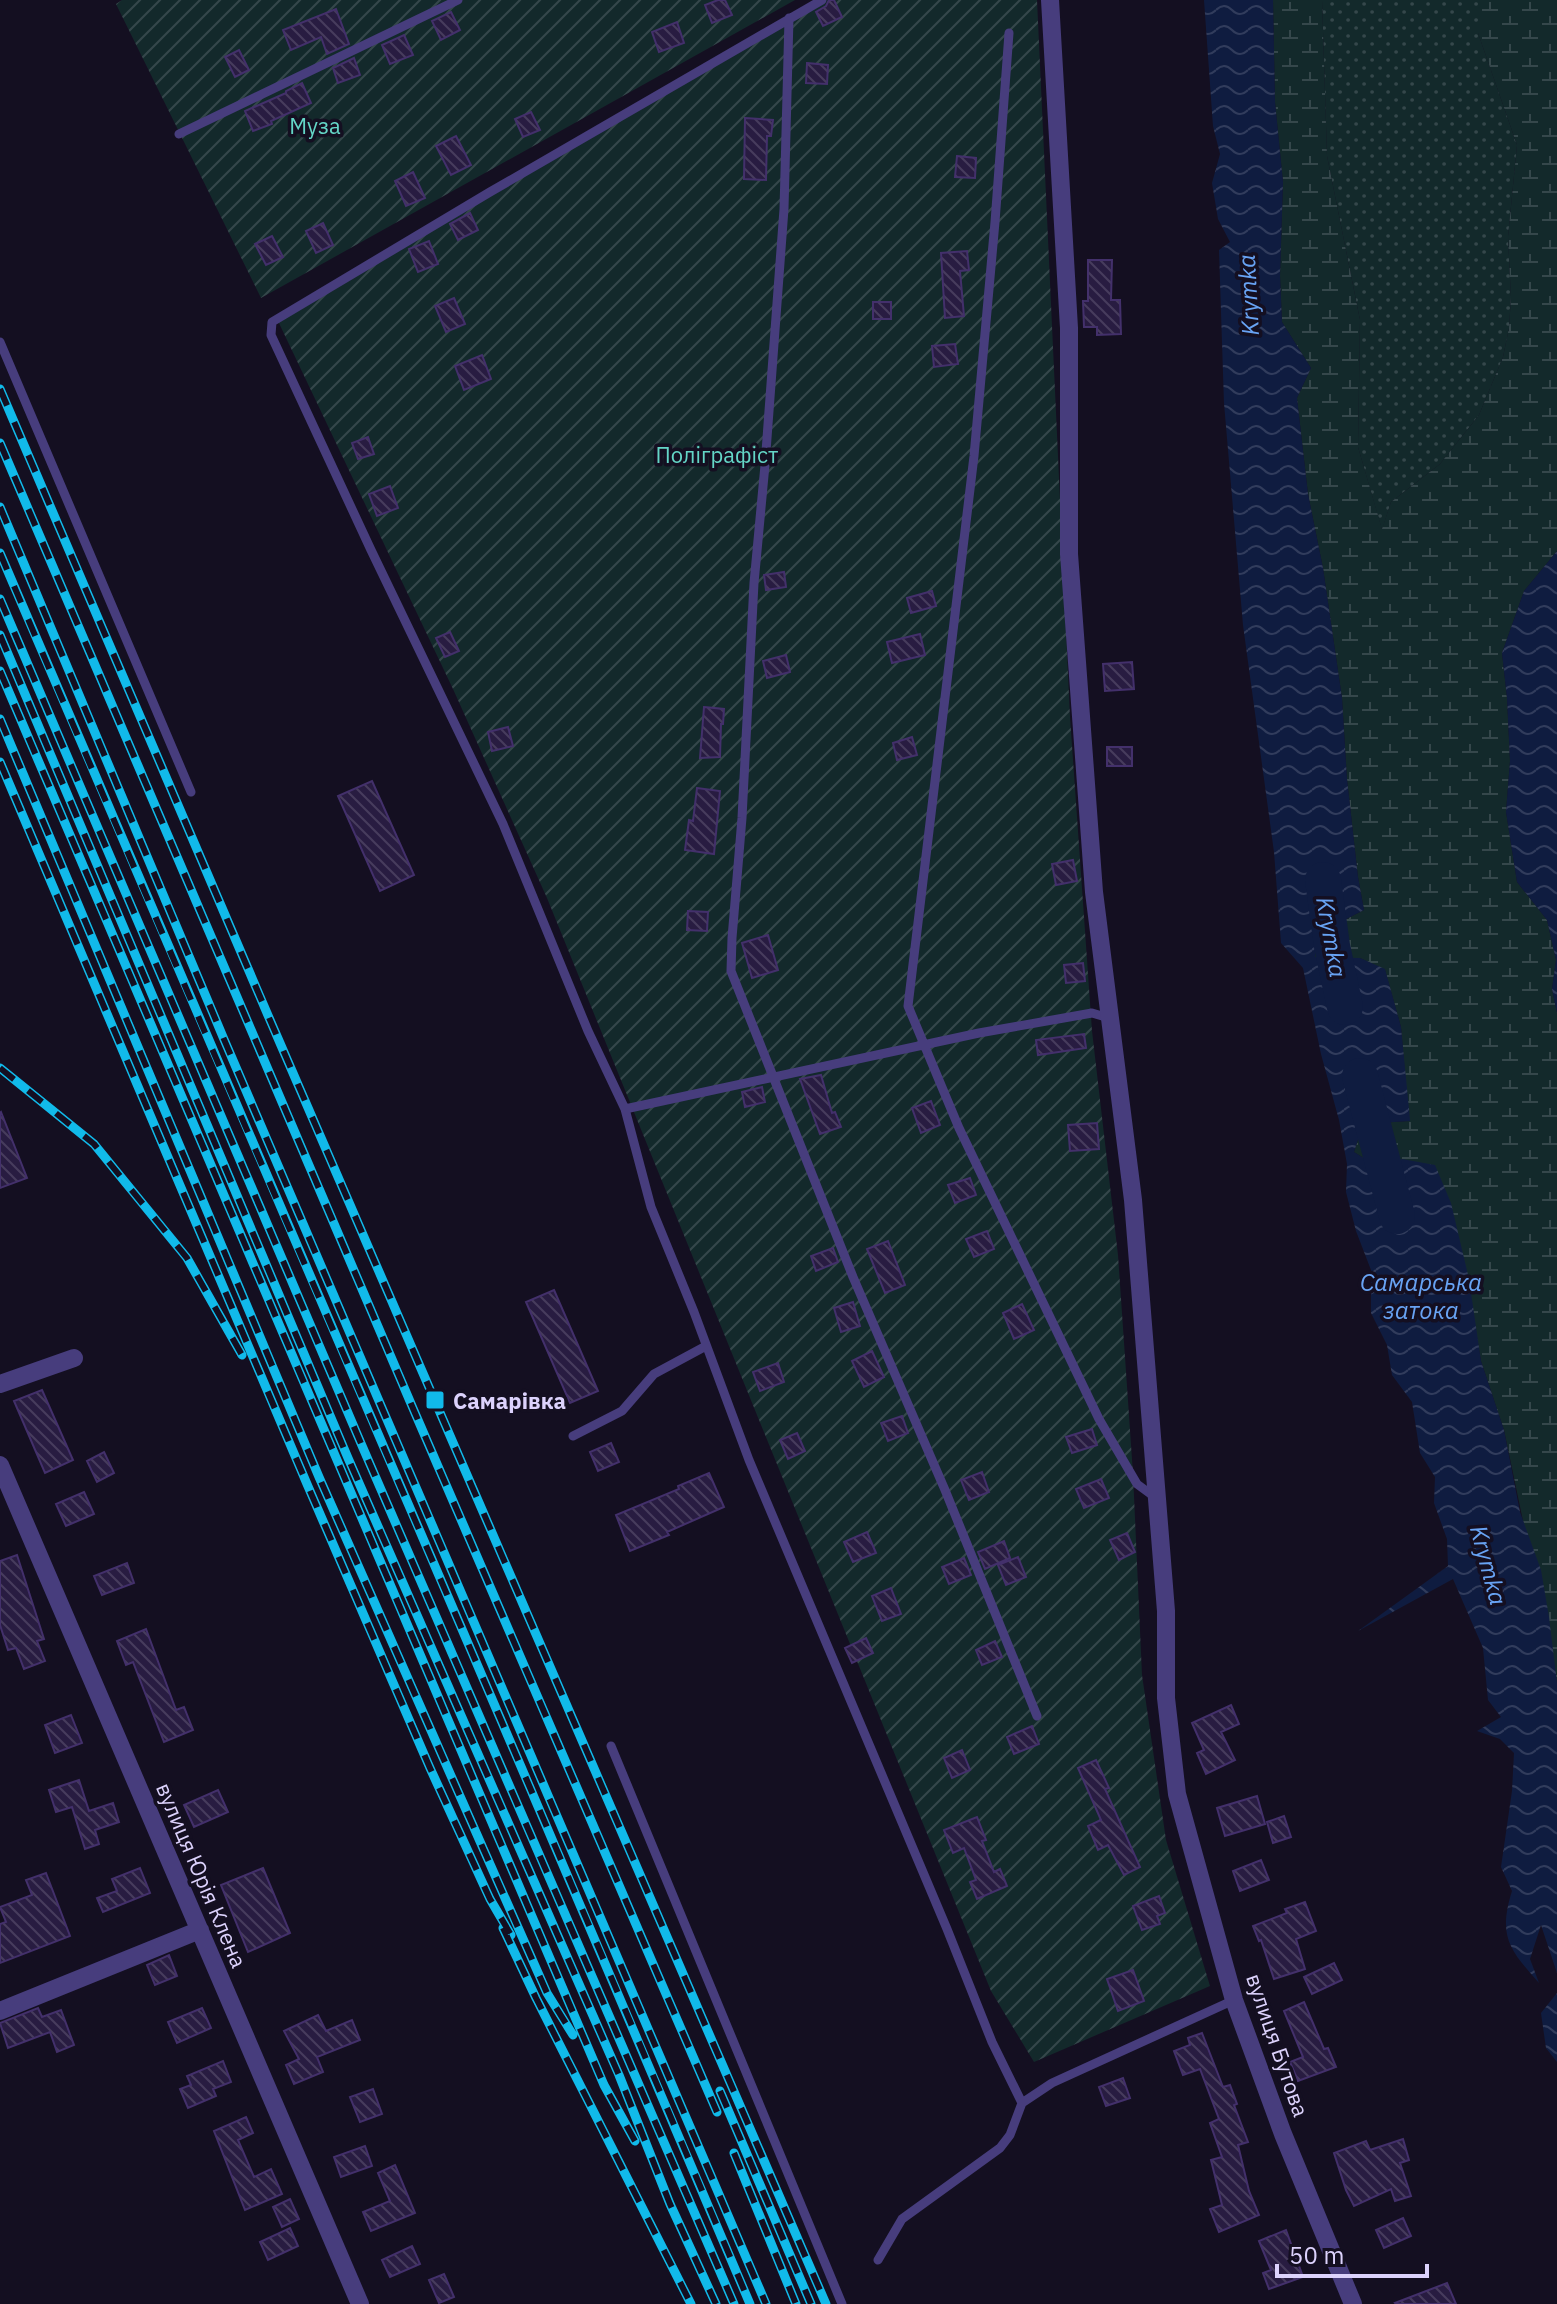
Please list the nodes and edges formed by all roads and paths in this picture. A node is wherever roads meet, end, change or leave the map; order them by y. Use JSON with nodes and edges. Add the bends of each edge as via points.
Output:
{"nodes":[{"id":1,"x":458,"y":0,"type":"edge"},
{"id":2,"x":822,"y":0,"type":"edge"},
{"id":3,"x":1050,"y":0,"type":"edge"},
{"id":4,"x":789,"y":18,"type":"junction"},
{"id":5,"x":1009,"y":33,"type":"dead end"},
{"id":6,"x":179,"y":134,"type":"dead end"},
{"id":7,"x":0,"y":342,"type":"edge"},
{"id":8,"x":191,"y":792,"type":"dead end"},
{"id":9,"x":1109,"y":1018,"type":"junction"},
{"id":10,"x":924,"y":1044,"type":"junction"},
{"id":11,"x":772,"y":1077,"type":"junction"},
{"id":12,"x":625,"y":1109,"type":"junction"},
{"id":13,"x":706,"y":1346,"type":"junction"},
{"id":14,"x":74,"y":1358,"type":"dead end"},
{"id":15,"x":0,"y":1384,"type":"edge"},
{"id":16,"x":573,"y":1436,"type":"dead end"},
{"id":17,"x":0,"y":1465,"type":"edge"},
{"id":18,"x":1156,"y":1498,"type":"junction"},
{"id":19,"x":1037,"y":1716,"type":"dead end"},
{"id":20,"x":611,"y":1746,"type":"dead end"},
{"id":21,"x":200,"y":1930,"type":"junction"},
{"id":22,"x":1234,"y":2000,"type":"junction"},
{"id":23,"x":0,"y":2011,"type":"edge"},
{"id":24,"x":1022,"y":2103,"type":"junction"},
{"id":25,"x":878,"y":2260,"type":"dead end"},
{"id":26,"x":360,"y":2304,"type":"edge"},
{"id":27,"x":842,"y":2304,"type":"edge"},
{"id":28,"x":1353,"y":2304,"type":"edge"}],
"edges":[{"from":1,"to":6,"type":"lane"},
{"from":2,"to":4,"type":"lane"},
{"from":3,"to":9,"type":"street","name":"вулиця Бутова","via":[[1069,328],[1069,554],[1094,892]]},
{"from":4,"to":11,"type":"lane","via":[[784,209],[731,949],[731,971]]},
{"from":4,"to":12,"type":"lane","via":[[270,327],[503,824]]},
{"from":5,"to":10,"type":"lane","via":[[974,456],[908,1006]]},
{"from":7,"to":8,"type":"lane"},
{"from":9,"to":10,"type":"lane","via":[[1092,1013]]},
{"from":9,"to":18,"type":"street","name":"вулиця Бутова","via":[[1133,1200]]},
{"from":10,"to":11,"type":"lane"},
{"from":10,"to":18,"type":"lane","via":[[1099,1419],[1137,1484]]},
{"from":11,"to":12,"type":"lane"},
{"from":11,"to":19,"type":"lane"},
{"from":12,"to":13,"type":"lane","via":[[651,1207]]},
{"from":13,"to":16,"type":"lane","via":[[654,1374],[622,1411]]},
{"from":13,"to":24,"type":"lane","via":[[749,1460]]},
{"from":14,"to":15,"type":"street"},
{"from":17,"to":21,"type":"street","name":"вулиця Юрія Клена"},
{"from":18,"to":22,"type":"street","name":"вулиця Бутова","via":[[1166,1611],[1166,1698],[1177,1794]]},
{"from":20,"to":27,"type":"lane"},
{"from":21,"to":23,"type":"street"},
{"from":21,"to":26,"type":"street","name":"вулиця Юрія Клена"},
{"from":22,"to":24,"type":"lane","via":[[1052,2083]]},
{"from":22,"to":28,"type":"street","name":"вулиця Бутова"},
{"from":24,"to":25,"type":"lane","via":[[1000,2148],[902,2219]]}]}
